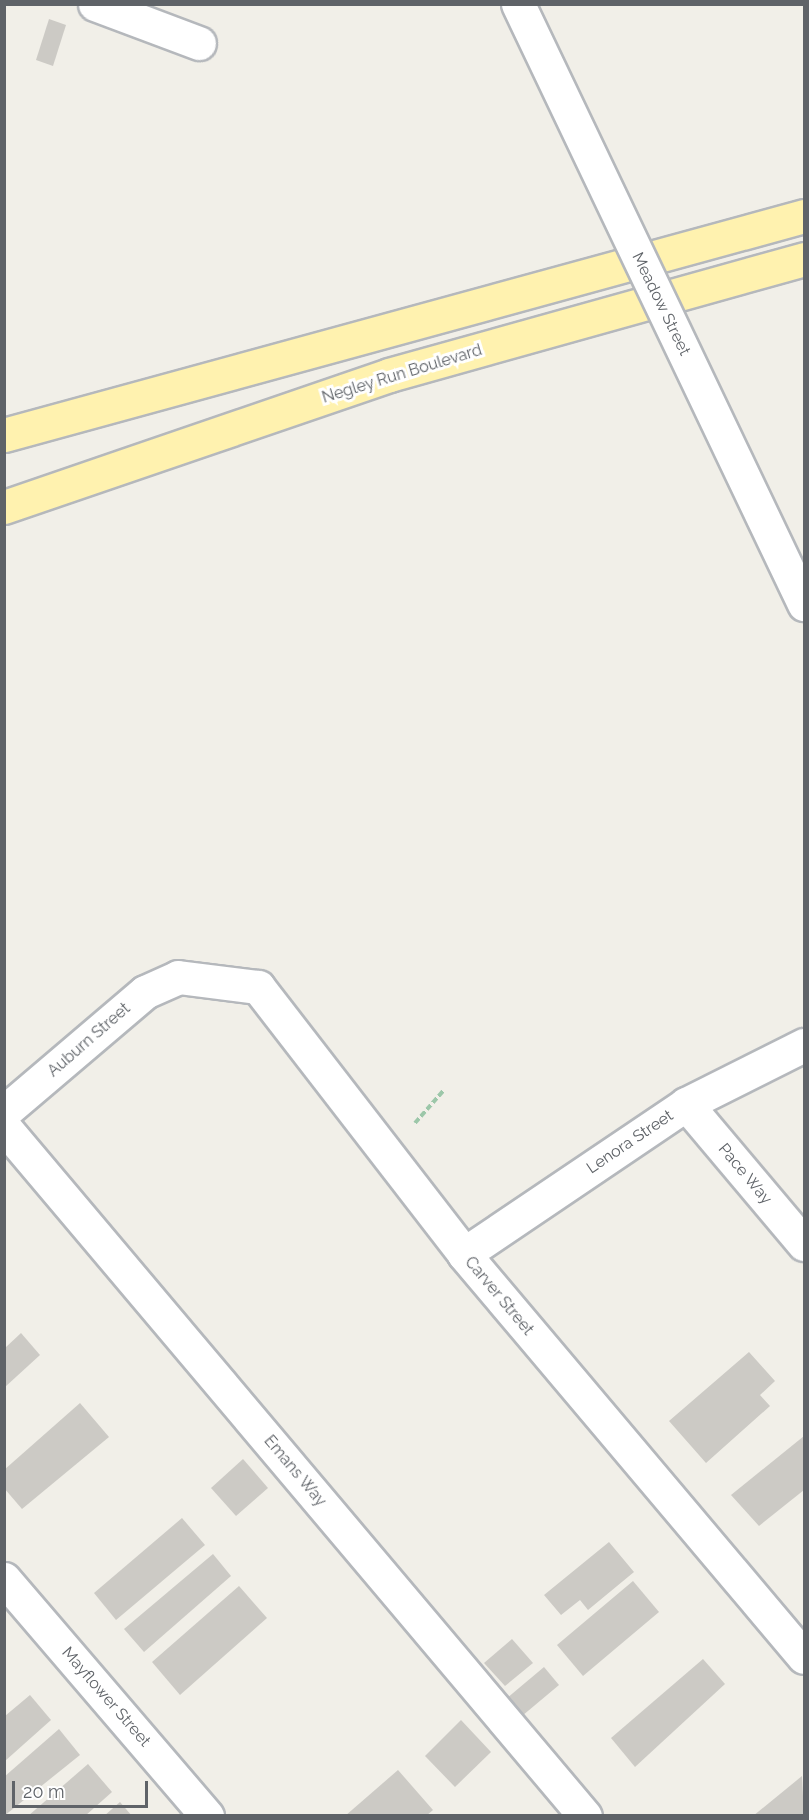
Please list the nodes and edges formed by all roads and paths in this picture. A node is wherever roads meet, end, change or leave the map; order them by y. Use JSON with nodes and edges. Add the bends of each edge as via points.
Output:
{"nodes":[{"id":1,"x":95,"y":4,"type":"edge"},
{"id":2,"x":518,"y":4,"type":"edge"},
{"id":3,"x":199,"y":43,"type":"dead end"},
{"id":4,"x":804,"y":216,"type":"edge"},
{"id":5,"x":804,"y":259,"type":"edge"},
{"id":6,"x":4,"y":435,"type":"edge"},
{"id":7,"x":4,"y":507,"type":"edge"},
{"id":8,"x":804,"y":604,"type":"edge"},
{"id":9,"x":178,"y":977,"type":"joint"},
{"id":10,"x":804,"y":1045,"type":"edge"},
{"id":11,"x":444,"y":1090,"type":"dead end"},
{"id":12,"x":686,"y":1104,"type":"junction"},
{"id":13,"x":4,"y":1112,"type":"edge"},
{"id":14,"x":415,"y":1123,"type":"dead end"},
{"id":15,"x":4,"y":1127,"type":"edge"},
{"id":16,"x":804,"y":1244,"type":"edge"},
{"id":17,"x":464,"y":1254,"type":"junction"},
{"id":18,"x":4,"y":1579,"type":"edge"},
{"id":19,"x":804,"y":1657,"type":"edge"},
{"id":20,"x":207,"y":1815,"type":"edge"},
{"id":21,"x":585,"y":1815,"type":"edge"}],
"edges":[{"from":1,"to":3,"type":"street"},
{"from":2,"to":8,"type":"street","name":"Meadow Street","bridge":true},
{"from":4,"to":6,"type":"main road"},
{"from":5,"to":7,"type":"main road","name":"Negley Run Boulevard","via":[[389,375]]},
{"from":9,"to":13,"type":"street","name":"Auburn Street","via":[[145,992]]},
{"from":9,"to":17,"type":"street","name":"Carver Street","via":[[258,987]]},
{"from":10,"to":12,"type":"street","name":"Lenora Street"},
{"from":11,"to":14,"type":"path"},
{"from":12,"to":16,"type":"street","name":"Pace Way"},
{"from":12,"to":17,"type":"street","name":"Lenora Street"},
{"from":15,"to":21,"type":"street","name":"Emans Way"},
{"from":17,"to":19,"type":"street","name":"Carver Street"},
{"from":18,"to":20,"type":"street","name":"Mayflower Street"}]}
